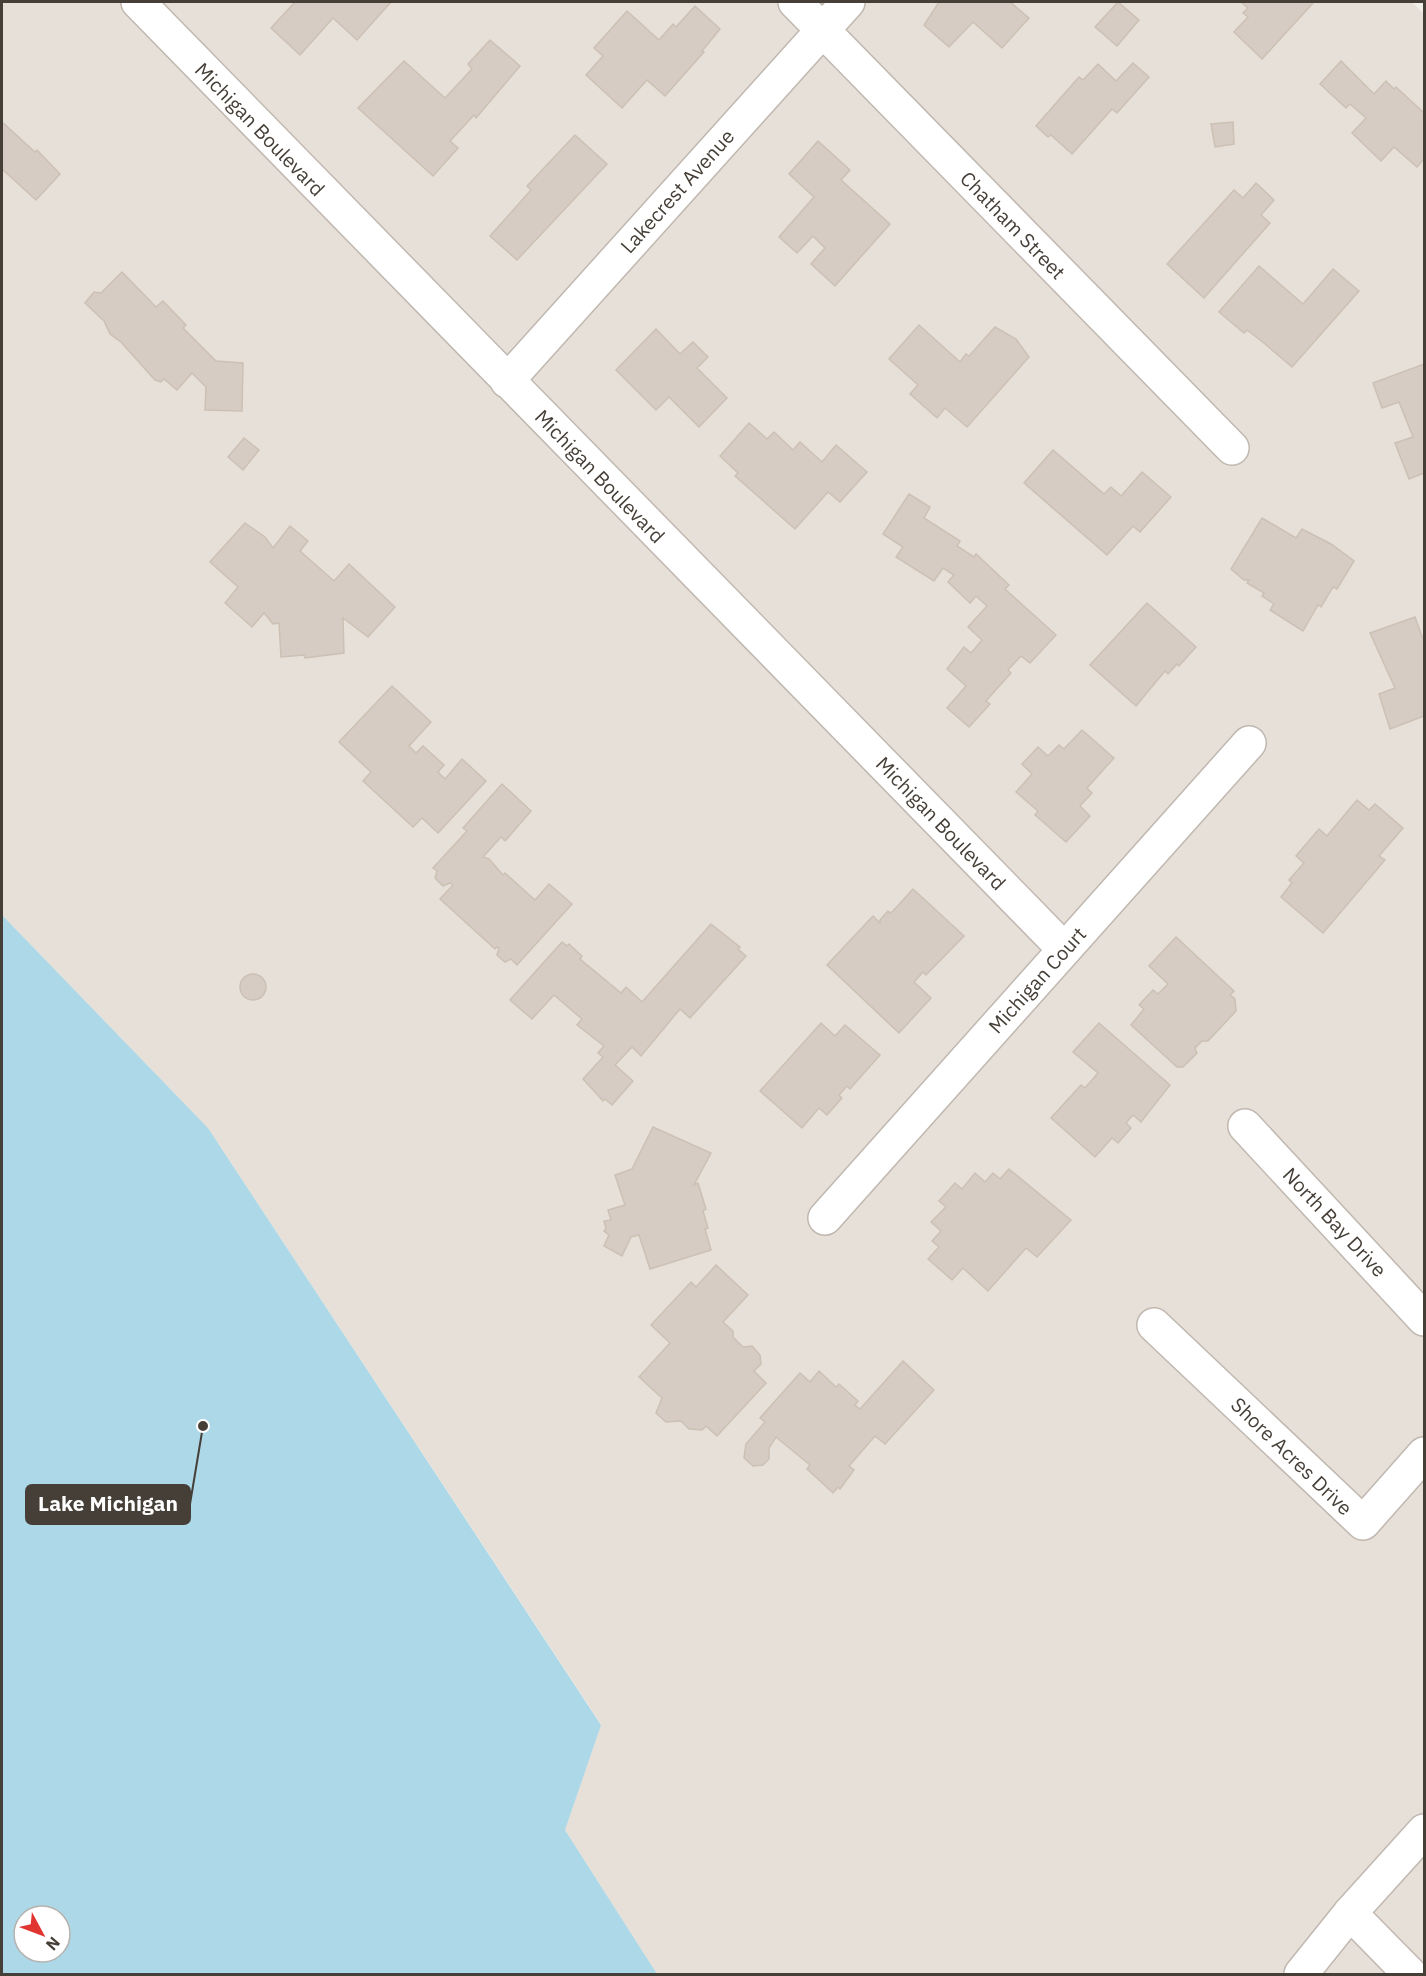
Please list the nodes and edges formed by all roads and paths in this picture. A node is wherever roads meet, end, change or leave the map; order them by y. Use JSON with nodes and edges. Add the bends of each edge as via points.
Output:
{"nodes":[{"id":1,"x":138,"y":2,"type":"edge"},
{"id":2,"x":795,"y":2,"type":"edge"},
{"id":3,"x":848,"y":2,"type":"edge"},
{"id":4,"x":822,"y":30,"type":"junction"},
{"id":5,"x":507,"y":381,"type":"junction"},
{"id":6,"x":1232,"y":448,"type":"dead end"},
{"id":7,"x":1249,"y":743,"type":"dead end"},
{"id":8,"x":1064,"y":950,"type":"junction"},
{"id":9,"x":1245,"y":1126,"type":"dead end"},
{"id":10,"x":825,"y":1218,"type":"dead end"},
{"id":11,"x":1425,"y":1319,"type":"edge"},
{"id":12,"x":1154,"y":1324,"type":"dead end"},
{"id":13,"x":1425,"y":1454,"type":"edge"},
{"id":14,"x":1425,"y":1831,"type":"edge"},
{"id":15,"x":1350,"y":1913,"type":"junction"},
{"id":16,"x":1301,"y":1974,"type":"edge"},
{"id":17,"x":1410,"y":1974,"type":"edge"}],
"edges":[{"from":1,"to":5,"type":"street","name":"Michigan Boulevard"},
{"from":2,"to":4,"type":"street","name":"Chatham Street"},
{"from":3,"to":4,"type":"street","name":"Lakecrest Avenue"},
{"from":4,"to":5,"type":"street","name":"Lakecrest Avenue"},
{"from":4,"to":6,"type":"street","name":"Chatham Street"},
{"from":5,"to":8,"type":"street","name":"Michigan Boulevard"},
{"from":7,"to":8,"type":"street","name":"Michigan Court"},
{"from":8,"to":10,"type":"street","name":"Michigan Court"},
{"from":9,"to":11,"type":"street","name":"North Bay Drive"},
{"from":12,"to":13,"type":"street","name":"Shore Acres Drive","via":[[1363,1523]]},
{"from":14,"to":15,"type":"street"},
{"from":15,"to":16,"type":"street"},
{"from":15,"to":17,"type":"street"}]}
